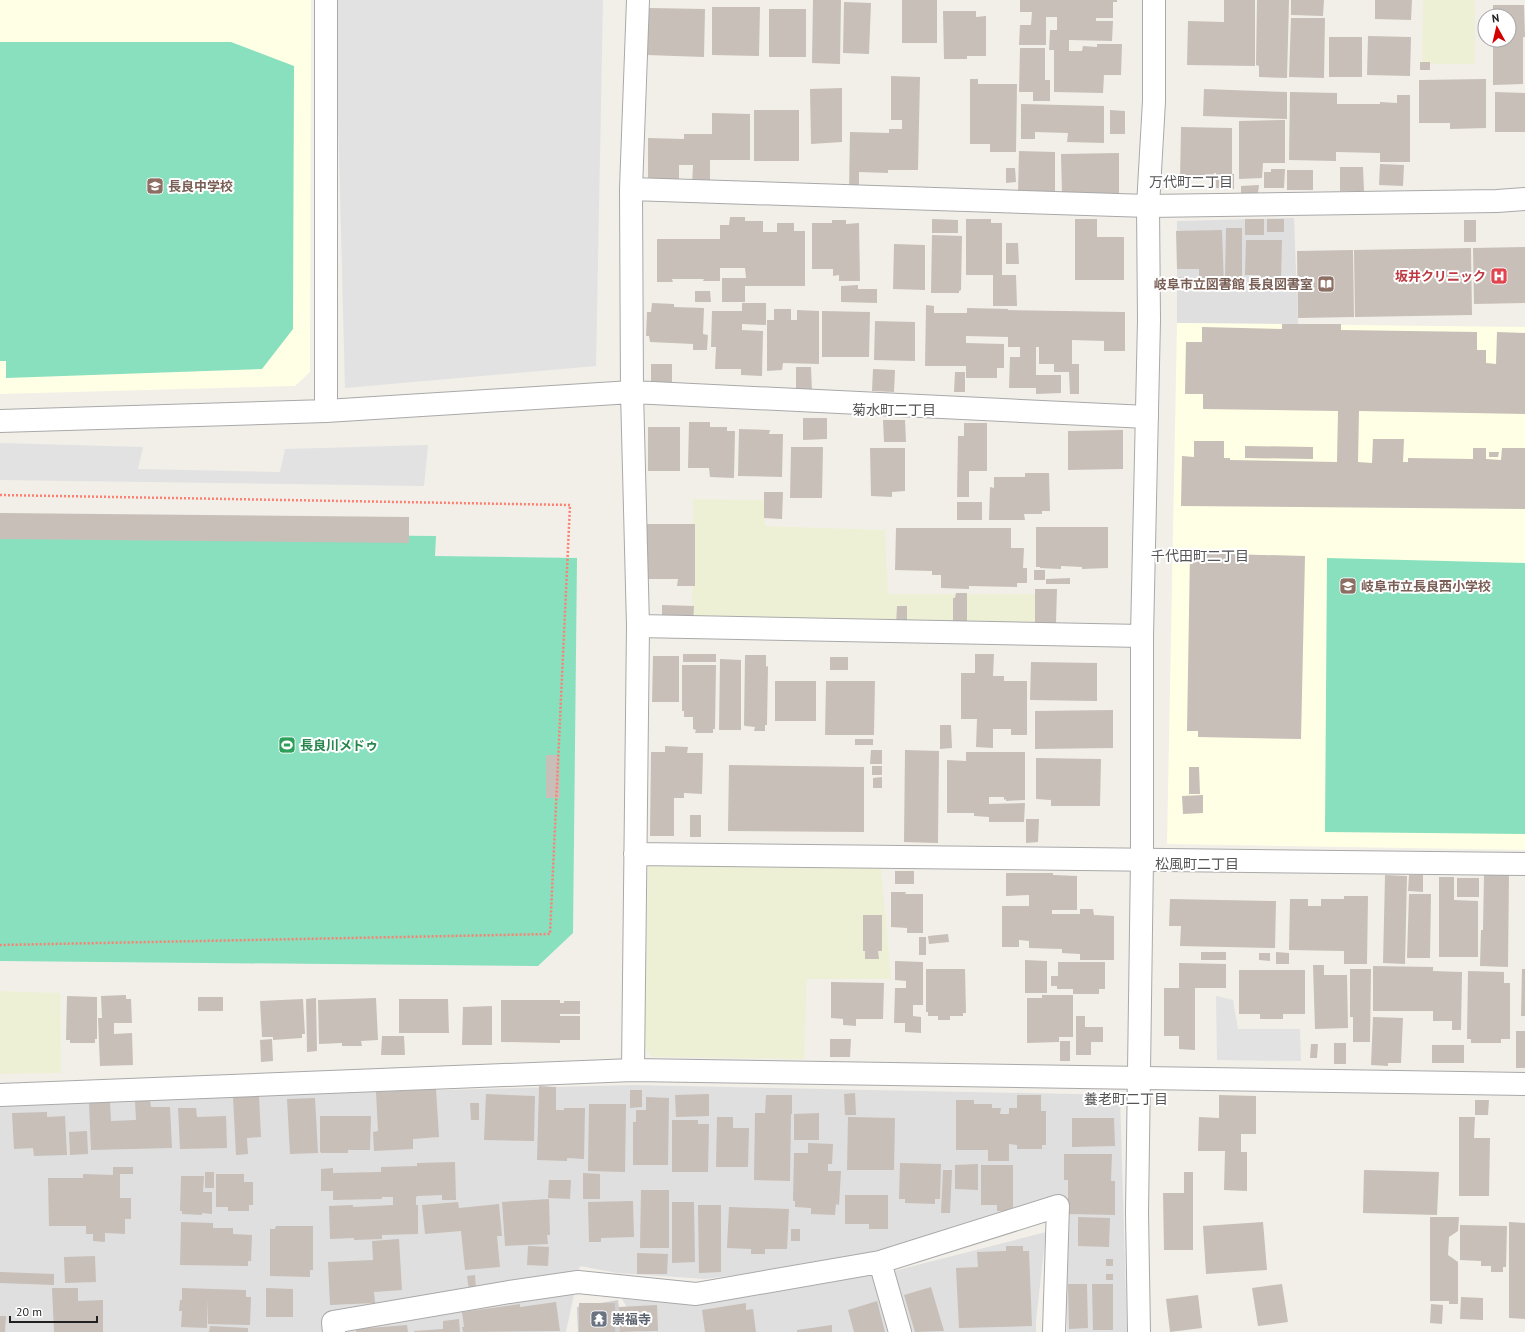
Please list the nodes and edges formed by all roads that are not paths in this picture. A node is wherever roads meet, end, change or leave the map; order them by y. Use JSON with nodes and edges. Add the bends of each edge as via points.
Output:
{"nodes":[{"id":1,"x":326,"y":0,"type":"edge"},
{"id":2,"x":638,"y":0,"type":"edge"},
{"id":3,"x":1154,"y":0,"type":"edge"},
{"id":4,"x":631,"y":189,"type":"junction"},
{"id":5,"x":1525,"y":199,"type":"edge"},
{"id":6,"x":1148,"y":206,"type":"junction"},
{"id":7,"x":632,"y":392,"type":"junction"},
{"id":8,"x":326,"y":411,"type":"junction"},
{"id":9,"x":1146,"y":416,"type":"junction"},
{"id":10,"x":0,"y":421,"type":"edge"},
{"id":11,"x":638,"y":626,"type":"junction"},
{"id":12,"x":1142,"y":636,"type":"junction"},
{"id":13,"x":635,"y":854,"type":"junction"},
{"id":14,"x":1142,"y":858,"type":"junction"},
{"id":15,"x":1525,"y":864,"type":"edge"},
{"id":16,"x":633,"y":1070,"type":"junction"},
{"id":17,"x":1138,"y":1078,"type":"junction"},
{"id":18,"x":1525,"y":1084,"type":"edge"},
{"id":19,"x":0,"y":1095,"type":"edge"},
{"id":20,"x":880,"y":1262,"type":"junction"},
{"id":21,"x":334,"y":1332,"type":"edge"},
{"id":22,"x":900,"y":1332,"type":"edge"},
{"id":23,"x":1054,"y":1332,"type":"edge"},
{"id":24,"x":1139,"y":1332,"type":"edge"}],
"edges":[{"from":1,"to":8,"type":"street"},
{"from":2,"to":4,"type":"street"},
{"from":3,"to":6,"type":"street","via":[[1154,101]]},
{"from":4,"to":6,"type":"street"},
{"from":4,"to":7,"type":"street"},
{"from":5,"to":6,"type":"street"},
{"from":6,"to":9,"type":"street","via":[[1149,320]]},
{"from":7,"to":8,"type":"street"},
{"from":7,"to":9,"type":"street"},
{"from":7,"to":11,"type":"street"},
{"from":8,"to":10,"type":"street"},
{"from":9,"to":12,"type":"street"},
{"from":11,"to":12,"type":"street"},
{"from":11,"to":13,"type":"street"},
{"from":12,"to":14,"type":"street"},
{"from":13,"to":14,"type":"street"},
{"from":13,"to":16,"type":"street"},
{"from":14,"to":15,"type":"street"},
{"from":14,"to":17,"type":"street"},
{"from":16,"to":17,"type":"street"},
{"from":16,"to":19,"type":"street"},
{"from":17,"to":18,"type":"street"},
{"from":17,"to":24,"type":"street"},
{"from":20,"to":21,"type":"street","via":[[696,1294],[578,1282],[332,1322]]},
{"from":20,"to":22,"type":"street"},
{"from":20,"to":23,"type":"street","via":[[1058,1206]]}]}
